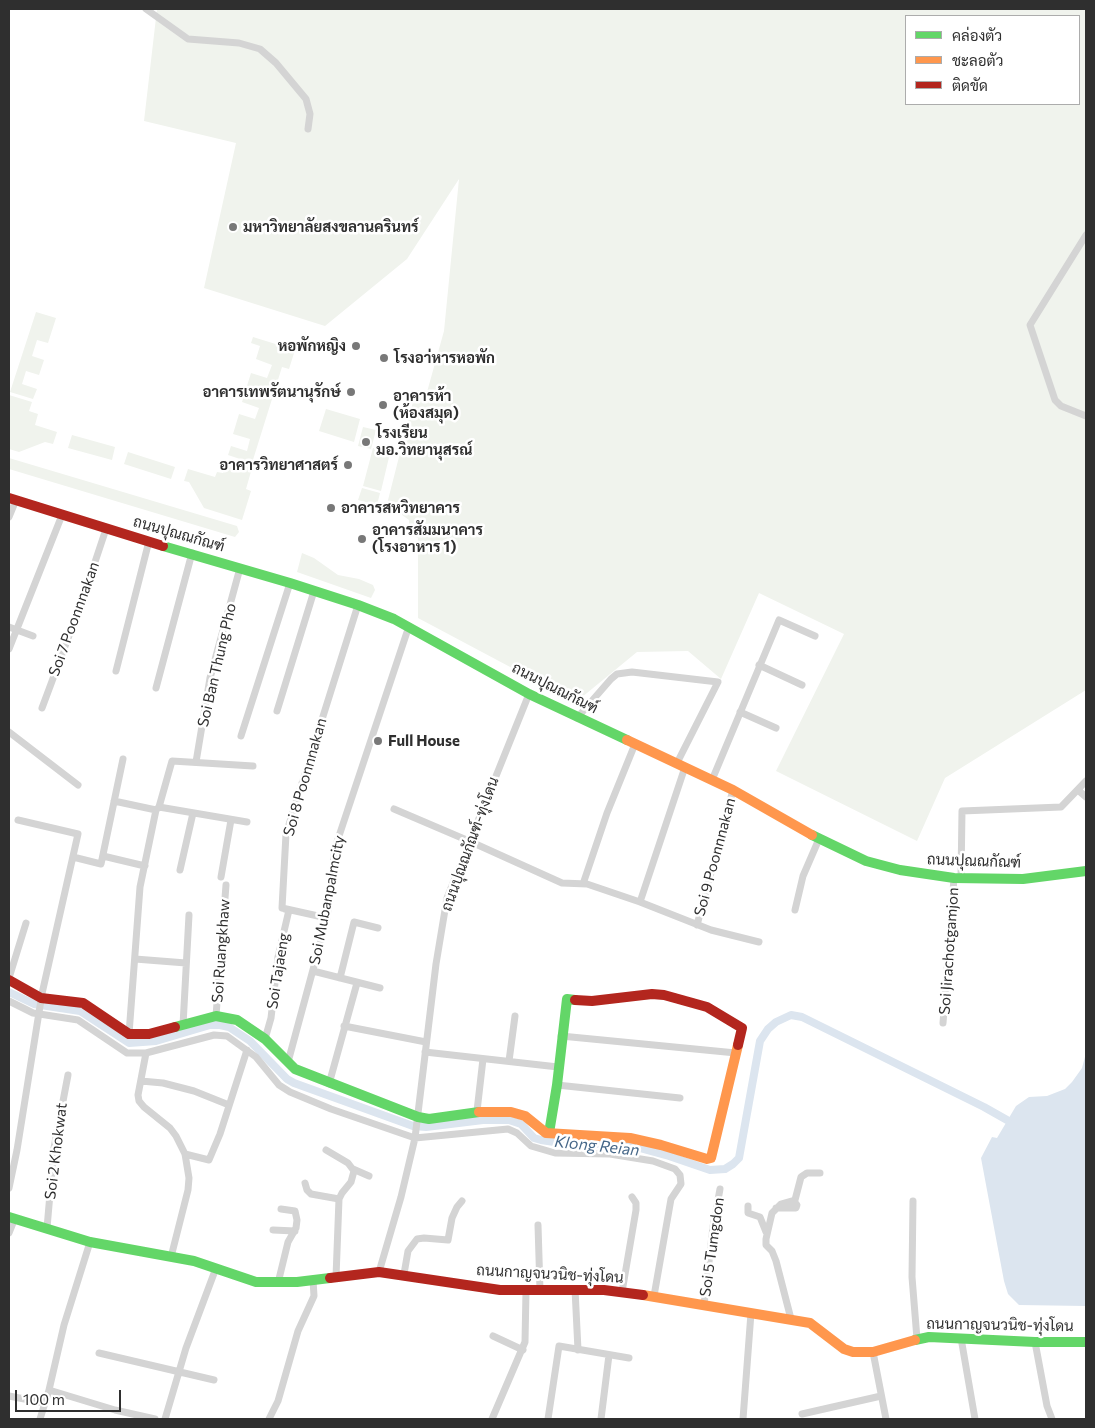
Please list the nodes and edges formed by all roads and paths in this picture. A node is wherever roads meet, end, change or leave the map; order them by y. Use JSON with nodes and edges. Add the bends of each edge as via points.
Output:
{"nodes":[{"id":1,"x":146,"y":9,"type":"edge"},
{"id":2,"x":308,"y":129,"type":"dead end"},
{"id":3,"x":1086,"y":235,"type":"edge"},
{"id":4,"x":1086,"y":416,"type":"edge"},
{"id":5,"x":12,"y":499,"type":"edge"},
{"id":6,"x":62,"y":515,"type":"junction"},
{"id":7,"x":9,"y":516,"type":"edge"},
{"id":8,"x":106,"y":529,"type":"junction"},
{"id":9,"x":149,"y":541,"type":"junction"},
{"id":10,"x":192,"y":553,"type":"junction"},
{"id":11,"x":240,"y":568,"type":"junction"},
{"id":12,"x":290,"y":583,"type":"junction"},
{"id":13,"x":314,"y":591,"type":"junction"},
{"id":14,"x":358,"y":605,"type":"junction"},
{"id":15,"x":409,"y":626,"type":"junction"},
{"id":16,"x":9,"y":627,"type":"edge"},
{"id":17,"x":16,"y":630,"type":"junction"},
{"id":18,"x":33,"y":636,"type":"dead end"},
{"id":19,"x":815,"y":636,"type":"dead end"},
{"id":20,"x":9,"y":649,"type":"edge"},
{"id":21,"x":759,"y":665,"type":"junction"},
{"id":22,"x":116,"y":671,"type":"dead end"},
{"id":23,"x":802,"y":685,"type":"dead end"},
{"id":24,"x":156,"y":688,"type":"dead end"},
{"id":25,"x":528,"y":694,"type":"junction"},
{"id":26,"x":42,"y":708,"type":"dead end"},
{"id":27,"x":277,"y":711,"type":"dead end"},
{"id":28,"x":740,"y":712,"type":"junction"},
{"id":29,"x":577,"y":718,"type":"junction"},
{"id":30,"x":776,"y":728,"type":"dead end"},
{"id":31,"x":9,"y":732,"type":"edge"},
{"id":32,"x":241,"y":736,"type":"dead end"},
{"id":33,"x":635,"y":744,"type":"junction"},
{"id":34,"x":123,"y":759,"type":"dead end"},
{"id":35,"x":196,"y":762,"type":"junction"},
{"id":36,"x":681,"y":765,"type":"junction"},
{"id":37,"x":253,"y":766,"type":"dead end"},
{"id":38,"x":712,"y":780,"type":"junction"},
{"id":39,"x":1086,"y":781,"type":"edge"},
{"id":40,"x":78,"y":785,"type":"dead end"},
{"id":41,"x":733,"y":790,"type":"junction"},
{"id":42,"x":1078,"y":790,"type":"junction"},
{"id":43,"x":1086,"y":797,"type":"edge"},
{"id":44,"x":114,"y":801,"type":"junction"},
{"id":45,"x":157,"y":809,"type":"junction"},
{"id":46,"x":394,"y":809,"type":"dead end"},
{"id":47,"x":193,"y":813,"type":"junction"},
{"id":48,"x":18,"y":820,"type":"dead end"},
{"id":49,"x":231,"y":820,"type":"junction"},
{"id":50,"x":247,"y":822,"type":"dead end"},
{"id":51,"x":818,"y":839,"type":"junction"},
{"id":52,"x":469,"y":841,"type":"junction"},
{"id":53,"x":103,"y":856,"type":"junction"},
{"id":54,"x":73,"y":857,"type":"junction"},
{"id":55,"x":145,"y":866,"type":"junction"},
{"id":56,"x":180,"y":870,"type":"dead end"},
{"id":57,"x":1086,"y":871,"type":"edge"},
{"id":58,"x":221,"y":877,"type":"dead end"},
{"id":59,"x":958,"y":878,"type":"junction"},
{"id":60,"x":584,"y":884,"type":"junction"},
{"id":61,"x":226,"y":885,"type":"dead end"},
{"id":62,"x":640,"y":902,"type":"junction"},
{"id":63,"x":285,"y":909,"type":"junction"},
{"id":64,"x":795,"y":910,"type":"dead end"},
{"id":65,"x":190,"y":915,"type":"dead end"},
{"id":66,"x":327,"y":918,"type":"junction"},
{"id":67,"x":26,"y":923,"type":"dead end"},
{"id":68,"x":697,"y":925,"type":"junction"},
{"id":69,"x":378,"y":928,"type":"dead end"},
{"id":70,"x":759,"y":942,"type":"dead end"},
{"id":71,"x":135,"y":960,"type":"junction"},
{"id":72,"x":186,"y":963,"type":"junction"},
{"id":73,"x":312,"y":971,"type":"junction"},
{"id":74,"x":340,"y":978,"type":"junction"},
{"id":75,"x":9,"y":979,"type":"edge"},
{"id":76,"x":357,"y":983,"type":"junction"},
{"id":77,"x":380,"y":988,"type":"dead end"},
{"id":78,"x":41,"y":999,"type":"junction"},
{"id":79,"x":9,"y":1001,"type":"edge"},
{"id":80,"x":38,"y":1013,"type":"junction"},
{"id":81,"x":216,"y":1016,"type":"junction"},
{"id":82,"x":515,"y":1016,"type":"dead end"},
{"id":83,"x":943,"y":1023,"type":"dead end"},
{"id":84,"x":183,"y":1025,"type":"junction"},
{"id":85,"x":344,"y":1026,"type":"junction"},
{"id":86,"x":129,"y":1034,"type":"junction"},
{"id":87,"x":562,"y":1036,"type":"junction"},
{"id":88,"x":265,"y":1039,"type":"junction"},
{"id":89,"x":426,"y":1042,"type":"junction"},
{"id":90,"x":247,"y":1050,"type":"junction"},
{"id":91,"x":425,"y":1052,"type":"junction"},
{"id":92,"x":146,"y":1053,"type":"junction"},
{"id":93,"x":736,"y":1054,"type":"junction"},
{"id":94,"x":483,"y":1059,"type":"junction"},
{"id":95,"x":509,"y":1061,"type":"junction"},
{"id":96,"x":288,"y":1062,"type":"junction"},
{"id":97,"x":558,"y":1067,"type":"junction"},
{"id":98,"x":68,"y":1075,"type":"dead end"},
{"id":99,"x":141,"y":1081,"type":"junction"},
{"id":100,"x":329,"y":1084,"type":"junction"},
{"id":101,"x":557,"y":1085,"type":"junction"},
{"id":102,"x":680,"y":1098,"type":"dead end"},
{"id":103,"x":229,"y":1105,"type":"junction"},
{"id":104,"x":477,"y":1111,"type":"junction"},
{"id":105,"x":418,"y":1118,"type":"junction"},
{"id":106,"x":549,"y":1134,"type":"junction"},
{"id":107,"x":416,"y":1136,"type":"junction"},
{"id":108,"x":326,"y":1150,"type":"dead end"},
{"id":109,"x":185,"y":1154,"type":"junction"},
{"id":110,"x":353,"y":1169,"type":"junction"},
{"id":111,"x":820,"y":1173,"type":"dead end"},
{"id":112,"x":369,"y":1176,"type":"dead end"},
{"id":113,"x":305,"y":1183,"type":"dead end"},
{"id":114,"x":9,"y":1188,"type":"edge"},
{"id":115,"x":720,"y":1189,"type":"dead end"},
{"id":116,"x":632,"y":1197,"type":"dead end"},
{"id":117,"x":339,"y":1199,"type":"junction"},
{"id":118,"x":462,"y":1201,"type":"dead end"},
{"id":119,"x":913,"y":1201,"type":"dead end"},
{"id":120,"x":748,"y":1206,"type":"dead end"},
{"id":121,"x":280,"y":1209,"type":"dead end"},
{"id":122,"x":12,"y":1218,"type":"edge"},
{"id":123,"x":538,"y":1225,"type":"dead end"},
{"id":124,"x":47,"y":1228,"type":"junction"},
{"id":125,"x":273,"y":1230,"type":"dead end"},
{"id":126,"x":294,"y":1232,"type":"junction"},
{"id":127,"x":9,"y":1233,"type":"edge"},
{"id":128,"x":767,"y":1235,"type":"junction"},
{"id":129,"x":90,"y":1242,"type":"junction"},
{"id":130,"x":171,"y":1256,"type":"junction"},
{"id":131,"x":216,"y":1268,"type":"junction"},
{"id":132,"x":379,"y":1272,"type":"junction"},
{"id":133,"x":404,"y":1274,"type":"junction"},
{"id":134,"x":336,"y":1277,"type":"junction"},
{"id":135,"x":313,"y":1280,"type":"junction"},
{"id":136,"x":278,"y":1283,"type":"junction"},
{"id":137,"x":575,"y":1289,"type":"junction"},
{"id":138,"x":540,"y":1290,"type":"junction"},
{"id":139,"x":526,"y":1291,"type":"junction"},
{"id":140,"x":622,"y":1292,"type":"junction"},
{"id":141,"x":654,"y":1296,"type":"junction"},
{"id":142,"x":704,"y":1305,"type":"junction"},
{"id":143,"x":751,"y":1314,"type":"junction"},
{"id":144,"x":791,"y":1319,"type":"junction"},
{"id":145,"x":493,"y":1336,"type":"dead end"},
{"id":146,"x":961,"y":1338,"type":"junction"},
{"id":147,"x":917,"y":1339,"type":"junction"},
{"id":148,"x":1036,"y":1342,"type":"junction"},
{"id":149,"x":1086,"y":1342,"type":"edge"},
{"id":150,"x":523,"y":1350,"type":"junction"},
{"id":151,"x":578,"y":1350,"type":"junction"},
{"id":152,"x":873,"y":1352,"type":"junction"},
{"id":153,"x":99,"y":1353,"type":"dead end"},
{"id":154,"x":609,"y":1355,"type":"junction"},
{"id":155,"x":629,"y":1358,"type":"dead end"},
{"id":156,"x":178,"y":1372,"type":"junction"},
{"id":157,"x":214,"y":1380,"type":"dead end"},
{"id":158,"x":49,"y":1390,"type":"junction"},
{"id":159,"x":9,"y":1396,"type":"edge"},
{"id":160,"x":881,"y":1396,"type":"junction"},
{"id":161,"x":45,"y":1403,"type":"junction"},
{"id":162,"x":802,"y":1414,"type":"dead end"},
{"id":163,"x":40,"y":1419,"type":"edge"},
{"id":164,"x":155,"y":1419,"type":"edge"},
{"id":165,"x":165,"y":1419,"type":"edge"},
{"id":166,"x":269,"y":1419,"type":"edge"},
{"id":167,"x":492,"y":1419,"type":"edge"},
{"id":168,"x":548,"y":1419,"type":"edge"},
{"id":169,"x":601,"y":1419,"type":"edge"},
{"id":170,"x":743,"y":1419,"type":"edge"},
{"id":171,"x":886,"y":1419,"type":"edge"},
{"id":172,"x":975,"y":1419,"type":"edge"},
{"id":173,"x":1052,"y":1419,"type":"edge"}],
"edges":[{"from":1,"to":2,"type":"street","via":[[188,39],[240,42],[260,49],[306,99],[310,114]]},
{"from":3,"to":4,"type":"street","via":[[1030,325],[1055,400],[1061,406]]},
{"from":5,"to":6,"type":"street","name":"ถนนปุณณกัณฑ์"},
{"from":5,"to":7,"type":"street"},
{"from":6,"to":8,"type":"street","name":"ถนนปุณณกัณฑ์"},
{"from":6,"to":17,"type":"street"},
{"from":8,"to":9,"type":"street","name":"ถนนปุณณกัณฑ์"},
{"from":8,"to":26,"type":"street","name":"Soi 7 Poonnnakan"},
{"from":9,"to":10,"type":"street","name":"ถนนปุณณกัณฑ์"},
{"from":9,"to":22,"type":"street"},
{"from":10,"to":11,"type":"street","name":"ถนนปุณณกัณฑ์"},
{"from":10,"to":24,"type":"street"},
{"from":11,"to":12,"type":"street","name":"ถนนปุณณกัณฑ์"},
{"from":11,"to":35,"type":"street","name":"Soi Ban Thung Pho","via":[[210,678]]},
{"from":12,"to":13,"type":"street","name":"ถนนปุณณกัณฑ์"},
{"from":12,"to":32,"type":"street"},
{"from":13,"to":14,"type":"street","name":"ถนนปุณณกัณฑ์"},
{"from":13,"to":27,"type":"street"},
{"from":14,"to":15,"type":"street","name":"ถนนปุณณกัณฑ์"},
{"from":14,"to":63,"type":"street","name":"Soi 8 Poonnnakan","via":[[286,834]]},
{"from":15,"to":25,"type":"street","name":"ถนนปุณณกัณฑ์"},
{"from":15,"to":66,"type":"street","name":"Soi Mubanpalmcity","via":[[335,848]]},
{"from":16,"to":17,"type":"street"},
{"from":17,"to":18,"type":"street"},
{"from":17,"to":20,"type":"street"},
{"from":19,"to":21,"type":"street","via":[[779,620]]},
{"from":21,"to":23,"type":"street"},
{"from":21,"to":28,"type":"street"},
{"from":25,"to":29,"type":"street","name":"ถนนปุณณกัณฑ์"},
{"from":25,"to":52,"type":"street","name":"ถนนปุณณกัณฑ์-ทุ่งโดน"},
{"from":28,"to":30,"type":"street"},
{"from":28,"to":38,"type":"street"},
{"from":29,"to":33,"type":"street","name":"ถนนปุณณกัณฑ์"},
{"from":29,"to":36,"type":"street","via":[[617,674],[632,672],[718,682]]},
{"from":31,"to":40,"type":"street"},
{"from":33,"to":36,"type":"street","name":"ถนนปุณณกัณฑ์"},
{"from":33,"to":60,"type":"street","via":[[607,813]]},
{"from":34,"to":44,"type":"street"},
{"from":35,"to":37,"type":"street"},
{"from":35,"to":45,"type":"street","via":[[172,761]]},
{"from":36,"to":38,"type":"street","name":"ถนนปุณณกัณฑ์"},
{"from":36,"to":62,"type":"street"},
{"from":38,"to":41,"type":"street","name":"ถนนปุณณกัณฑ์"},
{"from":39,"to":42,"type":"street"},
{"from":41,"to":51,"type":"street","name":"ถนนปุณณกัณฑ์"},
{"from":41,"to":68,"type":"street","name":"Soi 9 Poonnnakan"},
{"from":42,"to":43,"type":"street"},
{"from":42,"to":59,"type":"street","name":"Soi Jirachotgamjon","via":[[1060,807],[962,811]]},
{"from":44,"to":45,"type":"street"},
{"from":44,"to":53,"type":"street"},
{"from":45,"to":47,"type":"street"},
{"from":45,"to":55,"type":"street"},
{"from":46,"to":52,"type":"street"},
{"from":47,"to":49,"type":"street"},
{"from":47,"to":56,"type":"street"},
{"from":48,"to":54,"type":"street","via":[[78,834]]},
{"from":49,"to":50,"type":"street"},
{"from":49,"to":58,"type":"street","name":"Soi Ruangkhaw"},
{"from":51,"to":59,"type":"street","name":"ถนนปุณณกัณฑ์","via":[[881,866]]},
{"from":51,"to":64,"type":"street","via":[[805,869]]},
{"from":52,"to":60,"type":"street","via":[[562,883]]},
{"from":52,"to":89,"type":"street","name":"ถนนปุณณกัณฑ์-ทุ่งโดน","via":[[447,898]]},
{"from":53,"to":54,"type":"street","via":[[101,864]]},
{"from":53,"to":55,"type":"street"},
{"from":54,"to":78,"type":"street"},
{"from":55,"to":71,"type":"street","via":[[140,887]]},
{"from":57,"to":59,"type":"street","name":"ถนนปุณณกัณฑ์","via":[[1036,878]]},
{"from":59,"to":83,"type":"street","name":"Soi Jirachotgamjon"},
{"from":60,"to":62,"type":"street"},
{"from":61,"to":81,"type":"street","name":"Soi Ruangkhaw"},
{"from":62,"to":68,"type":"street"},
{"from":63,"to":66,"type":"street"},
{"from":63,"to":88,"type":"street","name":"Soi Tajaeng","via":[[271,1018]]},
{"from":65,"to":72,"type":"street"},
{"from":66,"to":73,"type":"street","name":"Soi Mubanpalmcity"},
{"from":67,"to":75,"type":"street"},
{"from":68,"to":70,"type":"street"},
{"from":69,"to":74,"type":"street","via":[[354,922]]},
{"from":71,"to":72,"type":"street"},
{"from":71,"to":86,"type":"street"},
{"from":72,"to":84,"type":"street"},
{"from":73,"to":74,"type":"street"},
{"from":73,"to":96,"type":"street","name":"Soi Mubanpalmcity"},
{"from":74,"to":76,"type":"street"},
{"from":75,"to":78,"type":"street"},
{"from":76,"to":77,"type":"street"},
{"from":76,"to":85,"type":"street"},
{"from":78,"to":80,"type":"street"},
{"from":78,"to":86,"type":"street","via":[[83,1003]]},
{"from":79,"to":80,"type":"street"},
{"from":80,"to":92,"type":"street","via":[[78,1020],[127,1053]]},
{"from":80,"to":114,"type":"street"},
{"from":81,"to":84,"type":"street"},
{"from":81,"to":88,"type":"street","via":[[237,1020]]},
{"from":82,"to":95,"type":"street"},
{"from":84,"to":86,"type":"street","via":[[140,1035]]},
{"from":85,"to":89,"type":"street"},
{"from":85,"to":100,"type":"street"},
{"from":87,"to":93,"type":"street"},
{"from":87,"to":93,"type":"street","via":[[567,999],[592,1001],[652,994],[699,1004],[742,1028]]},
{"from":87,"to":97,"type":"street"},
{"from":88,"to":96,"type":"street"},
{"from":89,"to":91,"type":"street","name":"ถนนปุณณกัณฑ์-ทุ่งโดน"},
{"from":90,"to":92,"type":"street","via":[[230,1037],[219,1035]]},
{"from":90,"to":103,"type":"street"},
{"from":90,"to":107,"type":"street","via":[[279,1085],[290,1092],[331,1109]]},
{"from":91,"to":94,"type":"street"},
{"from":91,"to":105,"type":"street","name":"ถนนปุณณกัณฑ์-ทุ่งโดน"},
{"from":92,"to":99,"type":"street"},
{"from":93,"to":106,"type":"street","via":[[709,1159],[630,1138]]},
{"from":94,"to":95,"type":"street"},
{"from":94,"to":104,"type":"street"},
{"from":95,"to":97,"type":"street"},
{"from":96,"to":100,"type":"street","via":[[295,1069]]},
{"from":97,"to":101,"type":"street"},
{"from":98,"to":124,"type":"street","name":"Soi 2 Khokwat","via":[[54,1148]]},
{"from":99,"to":103,"type":"street","via":[[194,1091]]},
{"from":99,"to":109,"type":"street","via":[[138,1095],[141,1104],[172,1130]]},
{"from":100,"to":105,"type":"street"},
{"from":101,"to":102,"type":"street"},
{"from":101,"to":106,"type":"street"},
{"from":103,"to":109,"type":"street","via":[[209,1160]]},
{"from":104,"to":105,"type":"street"},
{"from":104,"to":106,"type":"street","via":[[520,1114]]},
{"from":105,"to":107,"type":"street","name":"ถนนปุณณกัณฑ์-ทุ่งโดน"},
{"from":107,"to":132,"type":"street","name":"ถนนปุณณกัณฑ์-ทุ่งโดน"},
{"from":107,"to":141,"type":"street","via":[[508,1129],[530,1146],[555,1153],[610,1154],[653,1161],[675,1169],[681,1184],[671,1199]]},
{"from":108,"to":110,"type":"street"},
{"from":109,"to":130,"type":"street","via":[[189,1181]]},
{"from":110,"to":112,"type":"street"},
{"from":110,"to":117,"type":"street","via":[[352,1180]]},
{"from":111,"to":128,"type":"street","via":[[803,1175],[794,1201],[781,1204],[771,1216]]},
{"from":113,"to":117,"type":"street","via":[[313,1195]]},
{"from":115,"to":142,"type":"street","name":"Soi 5 Tumgdon"},
{"from":116,"to":140,"type":"street","via":[[636,1210]]},
{"from":117,"to":134,"type":"street"},
{"from":118,"to":133,"type":"street","via":[[452,1218],[448,1240],[417,1239],[408,1251]]},
{"from":119,"to":147,"type":"street","via":[[912,1277]]},
{"from":120,"to":128,"type":"street","via":[[748,1213],[762,1219]]},
{"from":121,"to":126,"type":"street","via":[[295,1211]]},
{"from":122,"to":124,"type":"street","name":"ถนนกาญจนวนิช-ทุ่งโดน"},
{"from":122,"to":127,"type":"street"},
{"from":123,"to":138,"type":"street"},
{"from":124,"to":129,"type":"street","name":"ถนนกาญจนวนิช-ทุ่งโดน"},
{"from":125,"to":126,"type":"street"},
{"from":126,"to":136,"type":"street","via":[[288,1242]]},
{"from":128,"to":144,"type":"street","via":[[765,1242],[774,1255]]},
{"from":129,"to":130,"type":"street","name":"ถนนกาญจนวนิช-ทุ่งโดน"},
{"from":129,"to":158,"type":"street","via":[[64,1325]]},
{"from":130,"to":131,"type":"street","name":"ถนนกาญจนวนิช-ทุ่งโดน"},
{"from":131,"to":136,"type":"street","name":"ถนนกาญจนวนิช-ทุ่งโดน","via":[[249,1280]]},
{"from":131,"to":156,"type":"street"},
{"from":132,"to":133,"type":"street","name":"ถนนกาญจนวนิช-ทุ่งโดน"},
{"from":132,"to":134,"type":"street","name":"ถนนกาญจนวนิช-ทุ่งโดน"},
{"from":133,"to":139,"type":"street","name":"ถนนกาญจนวนิช-ทุ่งโดน","via":[[491,1289]]},
{"from":134,"to":135,"type":"street","name":"ถนนกาญจนวนิช-ทุ่งโดน"},
{"from":135,"to":136,"type":"street","name":"ถนนกาญจนวนิช-ทุ่งโดน"},
{"from":135,"to":166,"type":"street","via":[[314,1296],[298,1331],[278,1401]]},
{"from":137,"to":138,"type":"street","name":"ถนนกาญจนวนิช-ทุ่งโดน"},
{"from":137,"to":140,"type":"street","name":"ถนนกาญจนวนิช-ทุ่งโดน"},
{"from":137,"to":151,"type":"street"},
{"from":138,"to":139,"type":"street","name":"ถนนกาญจนวนิช-ทุ่งโดน"},
{"from":139,"to":150,"type":"street"},
{"from":140,"to":141,"type":"street","name":"ถนนกาญจนวนิช-ทุ่งโดน"},
{"from":141,"to":142,"type":"street","name":"ถนนกาญจนวนิช-ทุ่งโดน"},
{"from":142,"to":143,"type":"street","name":"ถนนกาญจนวนิช-ทุ่งโดน"},
{"from":143,"to":144,"type":"street","name":"ถนนกาญจนวนิช-ทุ่งโดน"},
{"from":143,"to":170,"type":"street"},
{"from":144,"to":152,"type":"street","name":"ถนนกาญจนวนิช-ทุ่งโดน","via":[[814,1324],[848,1351]]},
{"from":145,"to":150,"type":"street"},
{"from":146,"to":147,"type":"street","name":"ถนนกาญจนวนิช-ทุ่งโดน"},
{"from":146,"to":148,"type":"street","name":"ถนนกาญจนวนิช-ทุ่งโดน"},
{"from":146,"to":172,"type":"street"},
{"from":147,"to":152,"type":"street","name":"ถนนกาญจนวนิช-ทุ่งโดน"},
{"from":148,"to":149,"type":"street","name":"ถนนกาญจนวนิช-ทุ่งโดน"},
{"from":148,"to":173,"type":"street"},
{"from":150,"to":167,"type":"street"},
{"from":151,"to":154,"type":"street"},
{"from":151,"to":168,"type":"street","via":[[558,1346]]},
{"from":152,"to":160,"type":"street"},
{"from":153,"to":156,"type":"street"},
{"from":154,"to":155,"type":"street"},
{"from":154,"to":169,"type":"street"},
{"from":156,"to":157,"type":"street"},
{"from":156,"to":165,"type":"street"},
{"from":158,"to":161,"type":"street"},
{"from":158,"to":164,"type":"street"},
{"from":159,"to":161,"type":"street"},
{"from":160,"to":162,"type":"street"},
{"from":160,"to":171,"type":"street"},
{"from":161,"to":163,"type":"street"}]}
